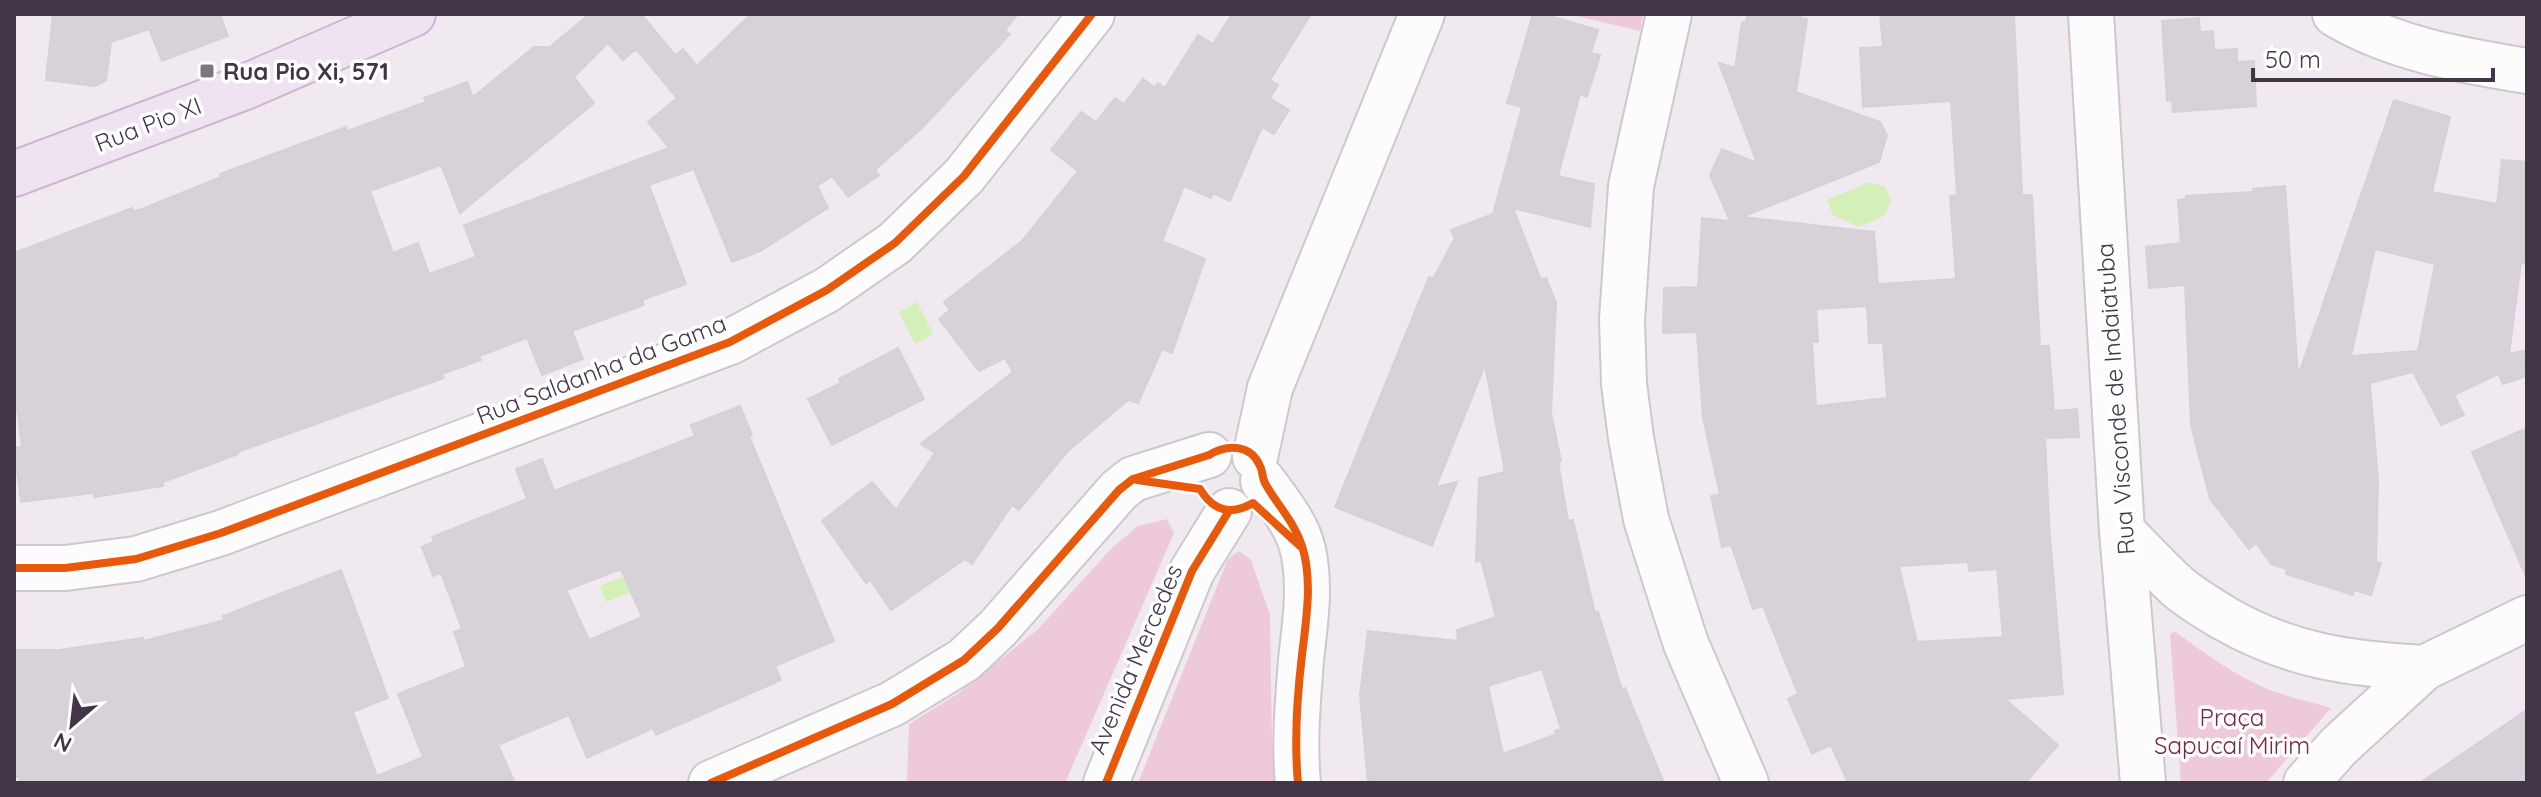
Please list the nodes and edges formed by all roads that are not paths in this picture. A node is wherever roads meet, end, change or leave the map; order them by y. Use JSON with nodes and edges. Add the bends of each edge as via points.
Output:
{"nodes":[{"id":1,"x":413,"y":14,"type":"edge"},
{"id":2,"x":1092,"y":14,"type":"edge"},
{"id":3,"x":1422,"y":14,"type":"edge"},
{"id":4,"x":1669,"y":14,"type":"edge"},
{"id":5,"x":2091,"y":14,"type":"edge"},
{"id":6,"x":2335,"y":14,"type":"edge"},
{"id":7,"x":2527,"y":71,"type":"edge"},
{"id":8,"x":14,"y":174,"type":"edge"},
{"id":9,"x":1231,"y":480,"type":"junction"},
{"id":10,"x":2122,"y":531,"type":"junction"},
{"id":11,"x":14,"y":568,"type":"edge"},
{"id":12,"x":2527,"y":618,"type":"edge"},
{"id":13,"x":2424,"y":668,"type":"junction"},
{"id":14,"x":711,"y":783,"type":"edge"},
{"id":15,"x":1106,"y":783,"type":"edge"},
{"id":16,"x":1298,"y":783,"type":"edge"},
{"id":17,"x":1746,"y":783,"type":"edge"},
{"id":18,"x":2143,"y":783,"type":"edge"},
{"id":19,"x":2306,"y":783,"type":"edge"}],
"edges":[{"from":1,"to":8,"type":"main road","name":"Rua Pio XI","via":[[245,87]]},
{"from":2,"to":11,"type":"street","name":"Rua Saldanha da Gama","via":[[964,176],[895,243],[827,290],[730,342],[221,533],[136,559]]},
{"from":3,"to":9,"type":"street","name":"Avenida Mercedes"},
{"from":4,"to":17,"type":"street","via":[[1631,186],[1622,320],[1624,384],[1646,519],[1686,644]]},
{"from":5,"to":10,"type":"street","name":"Rua Visconde de Indaiatuba"},
{"from":6,"to":7,"type":"street","via":[[2440,56]]},
{"from":9,"to":14,"type":"street","via":[[1133,479],[1106,502],[1028,595],[964,660],[892,704]]},
{"from":9,"to":15,"type":"street","name":"Avenida Mercedes"},
{"from":9,"to":16,"type":"street","via":[[1303,547],[1307,599],[1298,701]]},
{"from":10,"to":13,"type":"street","via":[[2179,588],[2251,633],[2321,658]]},
{"from":10,"to":18,"type":"street","name":"Rua Visconde de Indaiatuba"},
{"from":12,"to":13,"type":"street"},
{"from":13,"to":19,"type":"street"}]}
